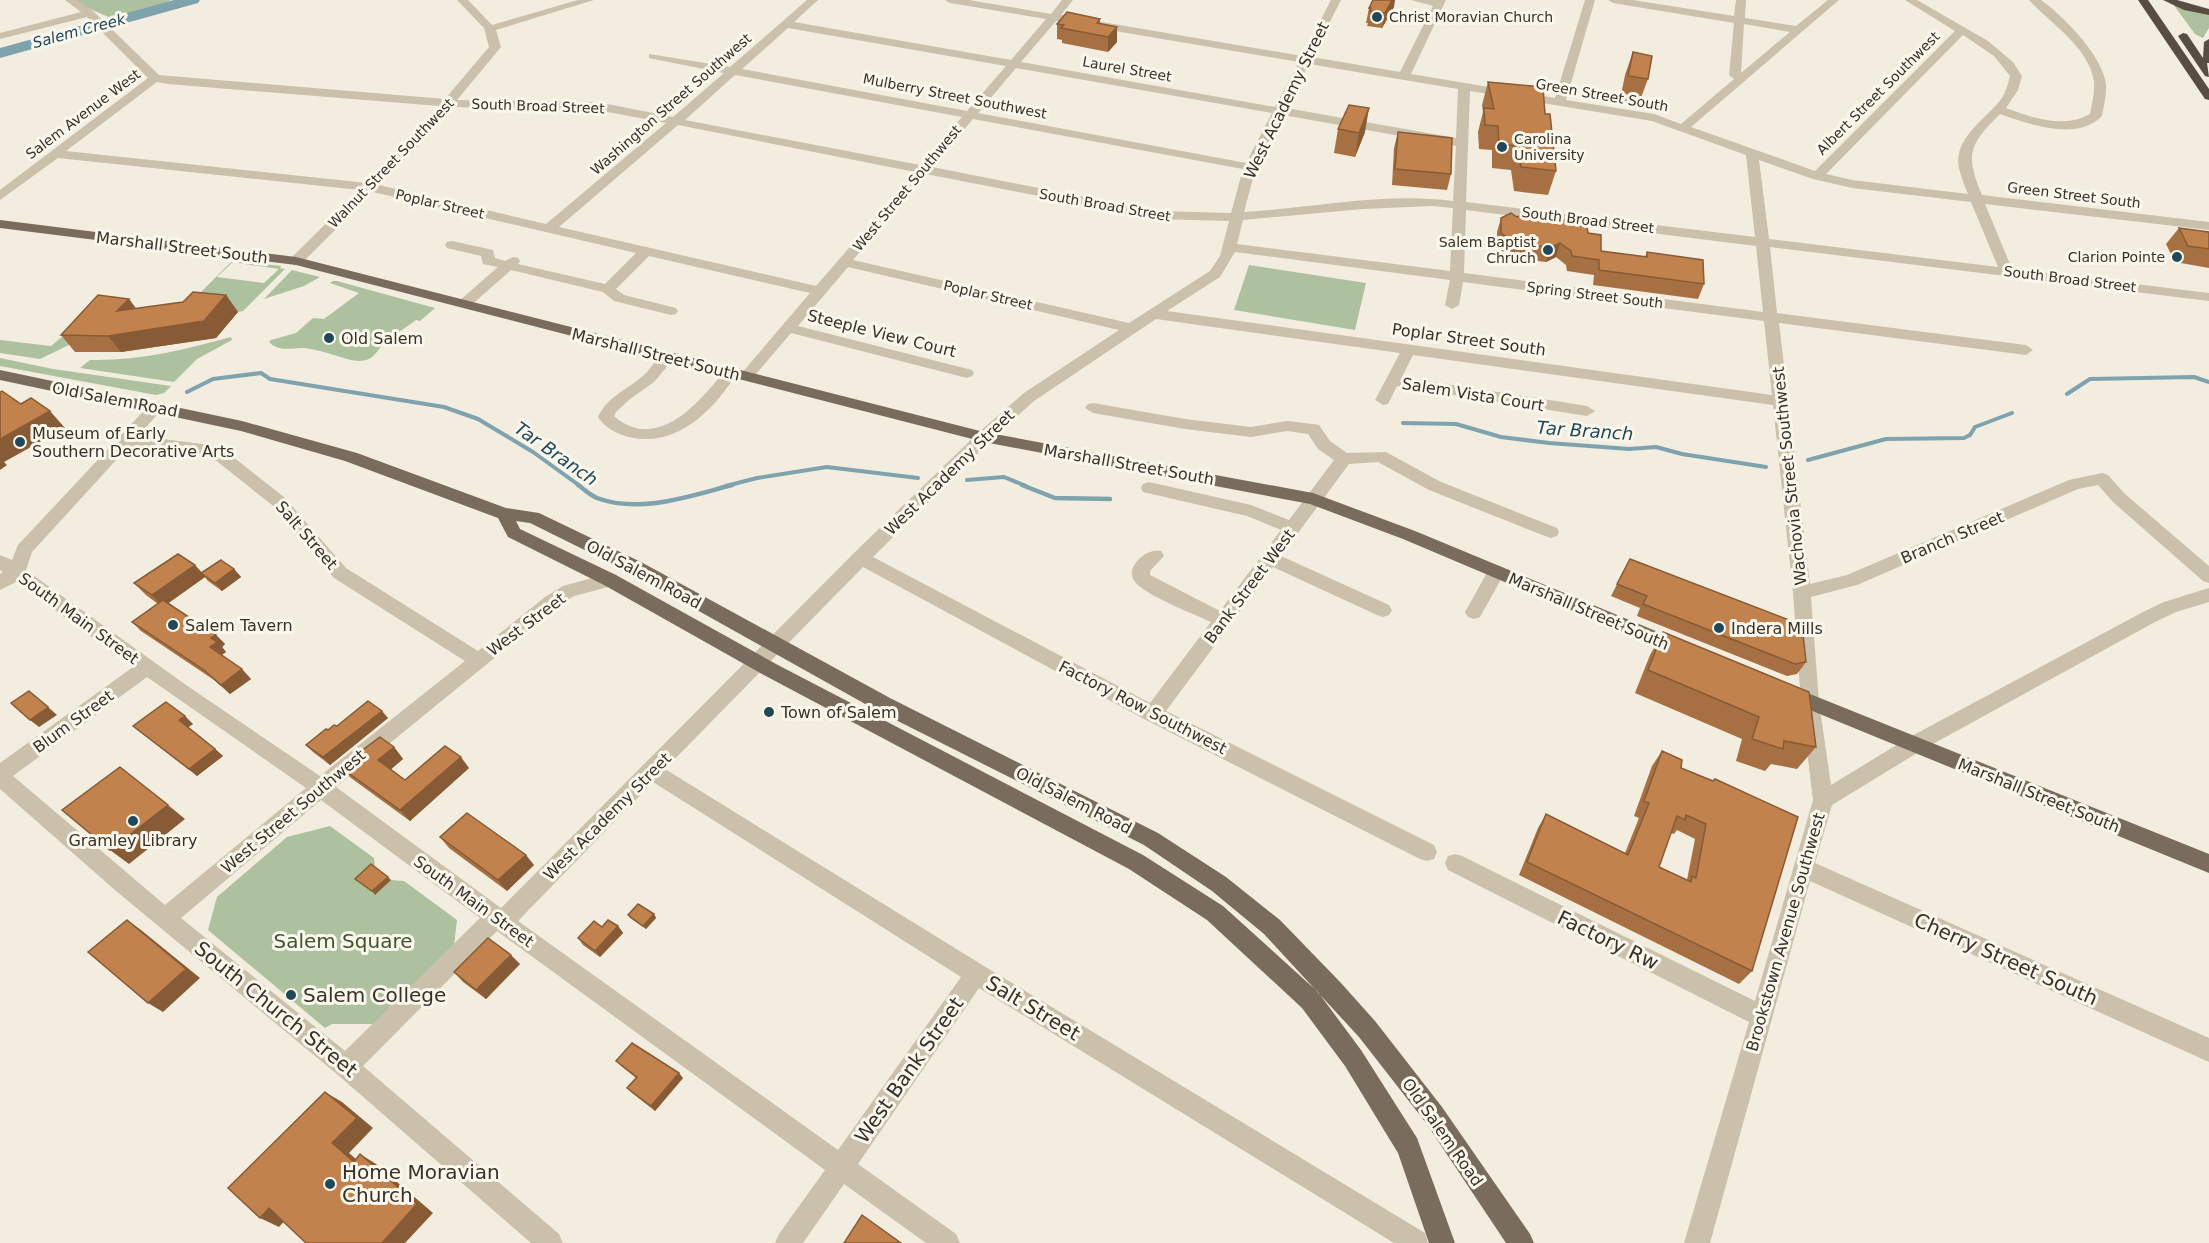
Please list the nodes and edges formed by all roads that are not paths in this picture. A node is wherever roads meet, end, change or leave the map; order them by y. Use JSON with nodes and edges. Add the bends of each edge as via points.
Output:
{"nodes":[{"id":1,"x":70,"y":0,"type":"edge"},
{"id":2,"x":462,"y":0,"type":"edge"},
{"id":3,"x":589,"y":0,"type":"edge"},
{"id":4,"x":813,"y":0,"type":"edge"},
{"id":5,"x":950,"y":0,"type":"edge"},
{"id":6,"x":1068,"y":0,"type":"edge"},
{"id":7,"x":1336,"y":0,"type":"edge"},
{"id":8,"x":1416,"y":0,"type":"edge"},
{"id":9,"x":1590,"y":0,"type":"edge"},
{"id":10,"x":1613,"y":0,"type":"edge"},
{"id":11,"x":1741,"y":0,"type":"edge"},
{"id":12,"x":1834,"y":0,"type":"edge"},
{"id":13,"x":1910,"y":0,"type":"edge"},
{"id":14,"x":2034,"y":0,"type":"edge"},
{"id":15,"x":2132,"y":0,"type":"edge"},
{"id":16,"x":2144,"y":0,"type":"edge"},
{"id":17,"x":1440,"y":2,"type":"edge"},
{"id":18,"x":2163,"y":3,"type":"edge"},
{"id":19,"x":2209,"y":12,"type":"edge"},
{"id":20,"x":93,"y":17,"type":"junction"},
{"id":21,"x":1053,"y":17,"type":"junction"},
{"id":22,"x":1738,"y":20,"type":"junction"},
{"id":23,"x":786,"y":24,"type":"junction"},
{"id":24,"x":2176,"y":26,"type":"dead end"},
{"id":25,"x":489,"y":28,"type":"junction"},
{"id":26,"x":1799,"y":30,"type":"junction"},
{"id":27,"x":1961,"y":31,"type":"junction"},
{"id":28,"x":0,"y":36,"type":"edge"},
{"id":29,"x":2209,"y":42,"type":"edge"},
{"id":30,"x":2177,"y":50,"type":"junction"},
{"id":31,"x":653,"y":56,"type":"dead end"},
{"id":32,"x":1305,"y":60,"type":"junction"},
{"id":33,"x":2209,"y":60,"type":"edge"},
{"id":34,"x":1012,"y":64,"type":"junction"},
{"id":35,"x":732,"y":70,"type":"junction"},
{"id":36,"x":2209,"y":74,"type":"edge"},
{"id":37,"x":1404,"y":76,"type":"junction"},
{"id":38,"x":155,"y":78,"type":"junction"},
{"id":39,"x":1741,"y":79,"type":"junction"},
{"id":40,"x":1464,"y":86,"type":"junction"},
{"id":41,"x":2209,"y":97,"type":"edge"},
{"id":42,"x":1560,"y":102,"type":"junction"},
{"id":43,"x":450,"y":103,"type":"junction"},
{"id":44,"x":1998,"y":109,"type":"junction"},
{"id":45,"x":1278,"y":111,"type":"junction"},
{"id":46,"x":969,"y":114,"type":"junction"},
{"id":47,"x":676,"y":121,"type":"junction"},
{"id":48,"x":1684,"y":127,"type":"junction"},
{"id":49,"x":1462,"y":143,"type":"junction"},
{"id":50,"x":1752,"y":152,"type":"junction"},
{"id":51,"x":55,"y":154,"type":"junction"},
{"id":52,"x":1250,"y":167,"type":"junction"},
{"id":53,"x":922,"y":171,"type":"junction"},
{"id":54,"x":1816,"y":176,"type":"junction"},
{"id":55,"x":369,"y":187,"type":"junction"},
{"id":56,"x":1242,"y":190,"type":"junction"},
{"id":57,"x":0,"y":196,"type":"edge"},
{"id":58,"x":1977,"y":199,"type":"junction"},
{"id":59,"x":1461,"y":204,"type":"junction"},
{"id":60,"x":1284,"y":212,"type":"junction"},
{"id":61,"x":1238,"y":217,"type":"junction"},
{"id":62,"x":0,"y":224,"type":"edge"},
{"id":63,"x":2209,"y":226,"type":"edge"},
{"id":64,"x":548,"y":229,"type":"junction"},
{"id":65,"x":1764,"y":241,"type":"junction"},
{"id":66,"x":452,"y":245,"type":"dead end"},
{"id":67,"x":1228,"y":248,"type":"junction"},
{"id":68,"x":645,"y":252,"type":"junction"},
{"id":69,"x":296,"y":261,"type":"junction"},
{"id":70,"x":512,"y":262,"type":"junction"},
{"id":71,"x":845,"y":262,"type":"junction"},
{"id":72,"x":2006,"y":271,"type":"junction"},
{"id":73,"x":1457,"y":277,"type":"junction"},
{"id":74,"x":608,"y":289,"type":"junction"},
{"id":75,"x":819,"y":291,"type":"junction"},
{"id":76,"x":2209,"y":297,"type":"edge"},
{"id":77,"x":464,"y":304,"type":"junction"},
{"id":78,"x":1452,"y":305,"type":"dead end"},
{"id":79,"x":671,"y":311,"type":"dead end"},
{"id":80,"x":1154,"y":314,"type":"junction"},
{"id":81,"x":1772,"y":318,"type":"junction"},
{"id":82,"x":788,"y":328,"type":"junction"},
{"id":83,"x":1131,"y":328,"type":"junction"},
{"id":84,"x":1409,"y":349,"type":"junction"},
{"id":85,"x":2026,"y":350,"type":"dead end"},
{"id":86,"x":668,"y":357,"type":"junction"},
{"id":87,"x":967,"y":373,"type":"dead end"},
{"id":88,"x":0,"y":375,"type":"edge"},
{"id":89,"x":738,"y":375,"type":"junction"},
{"id":90,"x":1394,"y":381,"type":"junction"},
{"id":91,"x":1383,"y":400,"type":"dead end"},
{"id":92,"x":1780,"y":401,"type":"junction"},
{"id":93,"x":157,"y":406,"type":"junction"},
{"id":94,"x":1093,"y":408,"type":"dead end"},
{"id":95,"x":1587,"y":411,"type":"dead end"},
{"id":96,"x":984,"y":437,"type":"junction"},
{"id":97,"x":128,"y":440,"type":"junction"},
{"id":98,"x":1344,"y":459,"type":"junction"},
{"id":99,"x":1149,"y":488,"type":"dead end"},
{"id":100,"x":1313,"y":499,"type":"junction"},
{"id":101,"x":504,"y":514,"type":"junction"},
{"id":102,"x":1293,"y":528,"type":"junction"},
{"id":103,"x":1551,"y":532,"type":"dead end"},
{"id":104,"x":1155,"y":555,"type":"dead end"},
{"id":105,"x":860,"y":558,"type":"junction"},
{"id":106,"x":1270,"y":558,"type":"junction"},
{"id":107,"x":5,"y":572,"type":"edge"},
{"id":108,"x":1496,"y":572,"type":"junction"},
{"id":109,"x":2209,"y":576,"type":"edge"},
{"id":110,"x":610,"y":580,"type":"junction"},
{"id":111,"x":1802,"y":593,"type":"junction"},
{"id":112,"x":2209,"y":595,"type":"edge"},
{"id":113,"x":1383,"y":610,"type":"dead end"},
{"id":114,"x":1474,"y":612,"type":"dead end"},
{"id":115,"x":1223,"y":620,"type":"junction"},
{"id":116,"x":774,"y":645,"type":"junction"},
{"id":117,"x":1693,"y":654,"type":"edge"},
{"id":118,"x":478,"y":660,"type":"junction"},
{"id":119,"x":757,"y":662,"type":"junction"},
{"id":120,"x":147,"y":667,"type":"junction"},
{"id":121,"x":1778,"y":689,"type":"edge"},
{"id":122,"x":1810,"y":702,"type":"junction"},
{"id":123,"x":1153,"y":714,"type":"junction"},
{"id":124,"x":1915,"y":744,"type":"junction"},
{"id":125,"x":652,"y":771,"type":"junction"},
{"id":126,"x":0,"y":776,"type":"edge"},
{"id":127,"x":321,"y":788,"type":"junction"},
{"id":128,"x":1823,"y":800,"type":"junction"},
{"id":129,"x":1427,"y":852,"type":"dead end"},
{"id":130,"x":1455,"y":863,"type":"dead end"},
{"id":131,"x":2209,"y":864,"type":"edge"},
{"id":132,"x":1803,"y":868,"type":"junction"},
{"id":133,"x":165,"y":918,"type":"junction"},
{"id":134,"x":499,"y":920,"type":"junction"},
{"id":135,"x":976,"y":974,"type":"junction"},
{"id":136,"x":1761,"y":1016,"type":"junction"},
{"id":137,"x":2209,"y":1050,"type":"edge"},
{"id":138,"x":346,"y":1067,"type":"junction"},
{"id":139,"x":841,"y":1167,"type":"junction"},
{"id":140,"x":1416,"y":1242,"type":"edge"},
{"id":141,"x":550,"y":1243,"type":"edge"},
{"id":142,"x":788,"y":1243,"type":"edge"},
{"id":143,"x":947,"y":1243,"type":"edge"},
{"id":144,"x":1442,"y":1243,"type":"edge"},
{"id":145,"x":1521,"y":1243,"type":"edge"},
{"id":146,"x":1697,"y":1243,"type":"edge"}],
"edges":[{"from":1,"to":20,"type":"street"},
{"from":2,"to":25,"type":"street"},
{"from":3,"to":25,"type":"street"},
{"from":4,"to":23,"type":"street","name":"Washington Street Southwest"},
{"from":5,"to":21,"type":"street","name":"Green Street South"},
{"from":6,"to":21,"type":"street","name":"West Street Southwest"},
{"from":7,"to":32,"type":"street","name":"West Academy Street"},
{"from":8,"to":17,"type":"street"},
{"from":9,"to":42,"type":"street"},
{"from":10,"to":22,"type":"street"},
{"from":11,"to":22,"type":"street"},
{"from":12,"to":26,"type":"street"},
{"from":13,"to":27,"type":"street"},
{"from":14,"to":44,"type":"street","via":[[2065,29],[2097,73],[2096,116],[2074,124],[2051,124]]},
{"from":15,"to":30,"type":"highway","via":[[2167,44]]},
{"from":16,"to":30,"type":"highway"},
{"from":17,"to":37,"type":"street"},
{"from":18,"to":19,"type":"highway"},
{"from":20,"to":28,"type":"street"},
{"from":20,"to":38,"type":"street"},
{"from":21,"to":32,"type":"street","name":"Green Street South"},
{"from":21,"to":34,"type":"street","name":"West Street Southwest"},
{"from":22,"to":26,"type":"street"},
{"from":22,"to":39,"type":"street","via":[[1735,75]]},
{"from":23,"to":34,"type":"street","name":"Laurel Street"},
{"from":23,"to":35,"type":"street","name":"Washington Street Southwest"},
{"from":24,"to":36,"type":"highway"},
{"from":25,"to":43,"type":"street","name":"Walnut Street Southwest","via":[[496,38],[495,47]]},
{"from":26,"to":39,"type":"street"},
{"from":27,"to":44,"type":"street","via":[[1989,47],[2014,70],[2015,83]]},
{"from":27,"to":54,"type":"street","name":"Albert Street Southwest"},
{"from":29,"to":33,"type":"highway"},
{"from":30,"to":41,"type":"highway"},
{"from":31,"to":35,"type":"street","name":"Mulberry Street Southwest"},
{"from":32,"to":37,"type":"street","name":"Green Street South"},
{"from":32,"to":45,"type":"street","name":"West Academy Street"},
{"from":34,"to":45,"type":"street","name":"Laurel Street"},
{"from":34,"to":46,"type":"street","name":"West Street Southwest"},
{"from":35,"to":46,"type":"street","name":"Mulberry Street Southwest"},
{"from":35,"to":47,"type":"street","name":"Washington Street Southwest"},
{"from":37,"to":40,"type":"street","name":"Green Street South"},
{"from":38,"to":43,"type":"street","name":"South Broad Street"},
{"from":38,"to":51,"type":"street","name":"Salem Avenue West"},
{"from":39,"to":48,"type":"street"},
{"from":40,"to":42,"type":"street","name":"Green Street South"},
{"from":40,"to":49,"type":"street"},
{"from":42,"to":48,"type":"street","name":"Green Street South"},
{"from":43,"to":47,"type":"street","name":"South Broad Street","via":[[590,106]]},
{"from":43,"to":55,"type":"street","name":"Walnut Street Southwest"},
{"from":44,"to":58,"type":"street","via":[[1967,144],[1963,155]]},
{"from":45,"to":49,"type":"street","name":"Laurel Street"},
{"from":45,"to":52,"type":"street","name":"West Academy Street"},
{"from":46,"to":52,"type":"street","name":"Mulberry Street Southwest"},
{"from":46,"to":53,"type":"street","name":"West Street Southwest"},
{"from":47,"to":53,"type":"street","name":"South Broad Street"},
{"from":47,"to":64,"type":"street","name":"Washington Street Southwest"},
{"from":48,"to":50,"type":"street","name":"Green Street South"},
{"from":49,"to":59,"type":"street"},
{"from":50,"to":54,"type":"street","name":"Green Street South"},
{"from":50,"to":65,"type":"street","name":"Wachovia Street Southwest"},
{"from":51,"to":55,"type":"street","name":"Poplar Street"},
{"from":51,"to":57,"type":"street","name":"Salem Avenue West"},
{"from":52,"to":56,"type":"street","name":"West Academy Street"},
{"from":53,"to":61,"type":"street","name":"South Broad Street","via":[[1127,211],[1173,217]]},
{"from":53,"to":71,"type":"street","name":"West Street Southwest"},
{"from":54,"to":58,"type":"street","name":"Green Street South"},
{"from":55,"to":64,"type":"street","name":"Poplar Street"},
{"from":55,"to":69,"type":"street","name":"Walnut Street Southwest"},
{"from":56,"to":60,"type":"street","via":[[1258,206]]},
{"from":56,"to":61,"type":"street","name":"West Academy Street"},
{"from":58,"to":63,"type":"street","name":"Green Street South"},
{"from":58,"to":72,"type":"street"},
{"from":59,"to":60,"type":"street","name":"South Broad Street","via":[[1401,201]]},
{"from":59,"to":65,"type":"street","name":"South Broad Street"},
{"from":59,"to":73,"type":"street"},
{"from":60,"to":61,"type":"street","name":"South Broad Street"},
{"from":61,"to":67,"type":"street","name":"West Academy Street"},
{"from":62,"to":69,"type":"main road","name":"Marshall Street South"},
{"from":64,"to":68,"type":"street","name":"Poplar Street"},
{"from":65,"to":72,"type":"street","name":"South Broad Street"},
{"from":65,"to":81,"type":"street","name":"Wachovia Street Southwest"},
{"from":66,"to":70,"type":"street","via":[[488,253],[488,261]]},
{"from":67,"to":73,"type":"street","name":"Spring Street South"},
{"from":67,"to":80,"type":"street","name":"West Academy Street","via":[[1215,274]]},
{"from":68,"to":74,"type":"street"},
{"from":68,"to":75,"type":"street","name":"Poplar Street"},
{"from":69,"to":77,"type":"main road","name":"Marshall Street South"},
{"from":70,"to":74,"type":"street"},
{"from":70,"to":77,"type":"street"},
{"from":71,"to":75,"type":"street","name":"West Street Southwest"},
{"from":71,"to":83,"type":"street","name":"Poplar Street"},
{"from":72,"to":76,"type":"street","name":"South Broad Street"},
{"from":73,"to":78,"type":"street"},
{"from":73,"to":81,"type":"street","name":"Spring Street South"},
{"from":74,"to":79,"type":"street","via":[[619,298]]},
{"from":75,"to":82,"type":"street","name":"West Street Southwest"},
{"from":77,"to":86,"type":"main road","name":"Marshall Street South"},
{"from":80,"to":83,"type":"street","name":"West Academy Street"},
{"from":80,"to":84,"type":"street","name":"Poplar Street South"},
{"from":81,"to":85,"type":"street","name":"Spring Street South"},
{"from":81,"to":92,"type":"street","name":"Wachovia Street Southwest"},
{"from":82,"to":87,"type":"street","name":"Steeple View Court"},
{"from":82,"to":89,"type":"street","name":"West Street Southwest"},
{"from":83,"to":96,"type":"street","name":"West Academy Street","via":[[1029,397]]},
{"from":84,"to":90,"type":"street"},
{"from":84,"to":92,"type":"street","name":"Poplar Street South"},
{"from":86,"to":89,"type":"main road","name":"Marshall Street South"},
{"from":86,"to":89,"type":"street","name":"West Street Southwest","via":[[651,378],[608,411],[606,417],[619,430],[645,434],[667,429],[699,410]]},
{"from":88,"to":93,"type":"main road","name":"Old Salem Road"},
{"from":89,"to":96,"type":"main road","name":"Marshall Street South"},
{"from":90,"to":91,"type":"street"},
{"from":90,"to":95,"type":"street","name":"Salem Vista Court"},
{"from":92,"to":111,"type":"street","name":"Wachovia Street Southwest"},
{"from":93,"to":97,"type":"street"},
{"from":93,"to":101,"type":"main road","name":"Old Salem Road","via":[[351,457]]},
{"from":94,"to":98,"type":"street","via":[[1251,432],[1287,426],[1313,429],[1324,445]]},
{"from":96,"to":100,"type":"main road","name":"Marshall Street South"},
{"from":96,"to":105,"type":"street","name":"West Academy Street"},
{"from":97,"to":107,"type":"street"},
{"from":97,"to":118,"type":"street","name":"Salt Street","via":[[213,450],[278,501],[340,573]]},
{"from":98,"to":100,"type":"street","name":"Bank Street West"},
{"from":98,"to":103,"type":"street","via":[[1380,456],[1435,486]]},
{"from":99,"to":102,"type":"street","via":[[1251,511]]},
{"from":100,"to":102,"type":"street","name":"Bank Street West"},
{"from":100,"to":108,"type":"main road","name":"Marshall Street South"},
{"from":101,"to":110,"type":"main road","name":"Old Salem Road","via":[[514,533]]},
{"from":101,"to":116,"type":"main road","name":"Old Salem Road","via":[[533,517],[635,567]]},
{"from":102,"to":106,"type":"street","name":"Bank Street West"},
{"from":104,"to":115,"type":"street","via":[[1141,569],[1141,578]]},
{"from":105,"to":116,"type":"street","name":"West Academy Street"},
{"from":105,"to":123,"type":"street","name":"Factory Row Southwest"},
{"from":106,"to":113,"type":"street"},
{"from":106,"to":115,"type":"street","name":"Bank Street West"},
{"from":107,"to":120,"type":"street","name":"South Main Street"},
{"from":108,"to":114,"type":"street"},
{"from":108,"to":117,"type":"main road","name":"Marshall Street South"},
{"from":109,"to":111,"type":"street","name":"Branch Street","via":[[2102,479],[2075,484],[1851,580]]},
{"from":110,"to":118,"type":"street","name":"West Street","via":[[569,591]]},
{"from":110,"to":119,"type":"main road","name":"Old Salem Road"},
{"from":111,"to":122,"type":"street","name":"Wachovia Street Southwest"},
{"from":112,"to":124,"type":"street","name":"Brookstown Avenue Southwest","via":[[2149,616]]},
{"from":115,"to":123,"type":"street","name":"Bank Street West"},
{"from":116,"to":119,"type":"street","name":"West Academy Street"},
{"from":116,"to":145,"type":"main road","name":"Old Salem Road","via":[[1151,839],[1219,884],[1272,927],[1367,1029],[1434,1115]]},
{"from":118,"to":127,"type":"street","name":"West Street Southwest"},
{"from":119,"to":125,"type":"street","name":"West Academy Street"},
{"from":119,"to":144,"type":"main road","name":"Old Salem Road","via":[[1136,862],[1222,920],[1310,1000],[1353,1058],[1408,1147]]},
{"from":120,"to":126,"type":"street","name":"Blum Street"},
{"from":120,"to":127,"type":"street","name":"South Main Street"},
{"from":121,"to":122,"type":"main road","name":"Marshall Street South"},
{"from":122,"to":124,"type":"main road","name":"Marshall Street South"},
{"from":122,"to":128,"type":"street","name":"Wachovia Street Southwest"},
{"from":123,"to":129,"type":"street","name":"Factory Row Southwest"},
{"from":124,"to":128,"type":"street","name":"Brookstown Avenue Southwest"},
{"from":124,"to":131,"type":"main road","name":"Marshall Street South"},
{"from":125,"to":134,"type":"street","name":"West Academy Street"},
{"from":125,"to":135,"type":"street","name":"Salt Street"},
{"from":126,"to":133,"type":"street","name":"South Church Street"},
{"from":127,"to":133,"type":"street","name":"West Street Southwest"},
{"from":127,"to":134,"type":"street","name":"South Main Street"},
{"from":128,"to":132,"type":"street","name":"Brookstown Avenue Southwest"},
{"from":130,"to":136,"type":"street","name":"Factory Rw"},
{"from":132,"to":136,"type":"street","name":"Brookstown Avenue Southwest"},
{"from":132,"to":137,"type":"street","name":"Cherry Street South"},
{"from":133,"to":138,"type":"street","name":"South Church Street"},
{"from":134,"to":138,"type":"street","name":"West Academy Street"},
{"from":134,"to":139,"type":"street","name":"South Main Street"},
{"from":135,"to":139,"type":"street","name":"West Bank Street"},
{"from":135,"to":140,"type":"street","name":"Salt Street"},
{"from":136,"to":146,"type":"street","name":"Brookstown Avenue Southwest"},
{"from":138,"to":141,"type":"street","name":"South Church Street"},
{"from":139,"to":142,"type":"street","name":"West Bank Street"},
{"from":139,"to":143,"type":"street","name":"South Main Street"}]}
